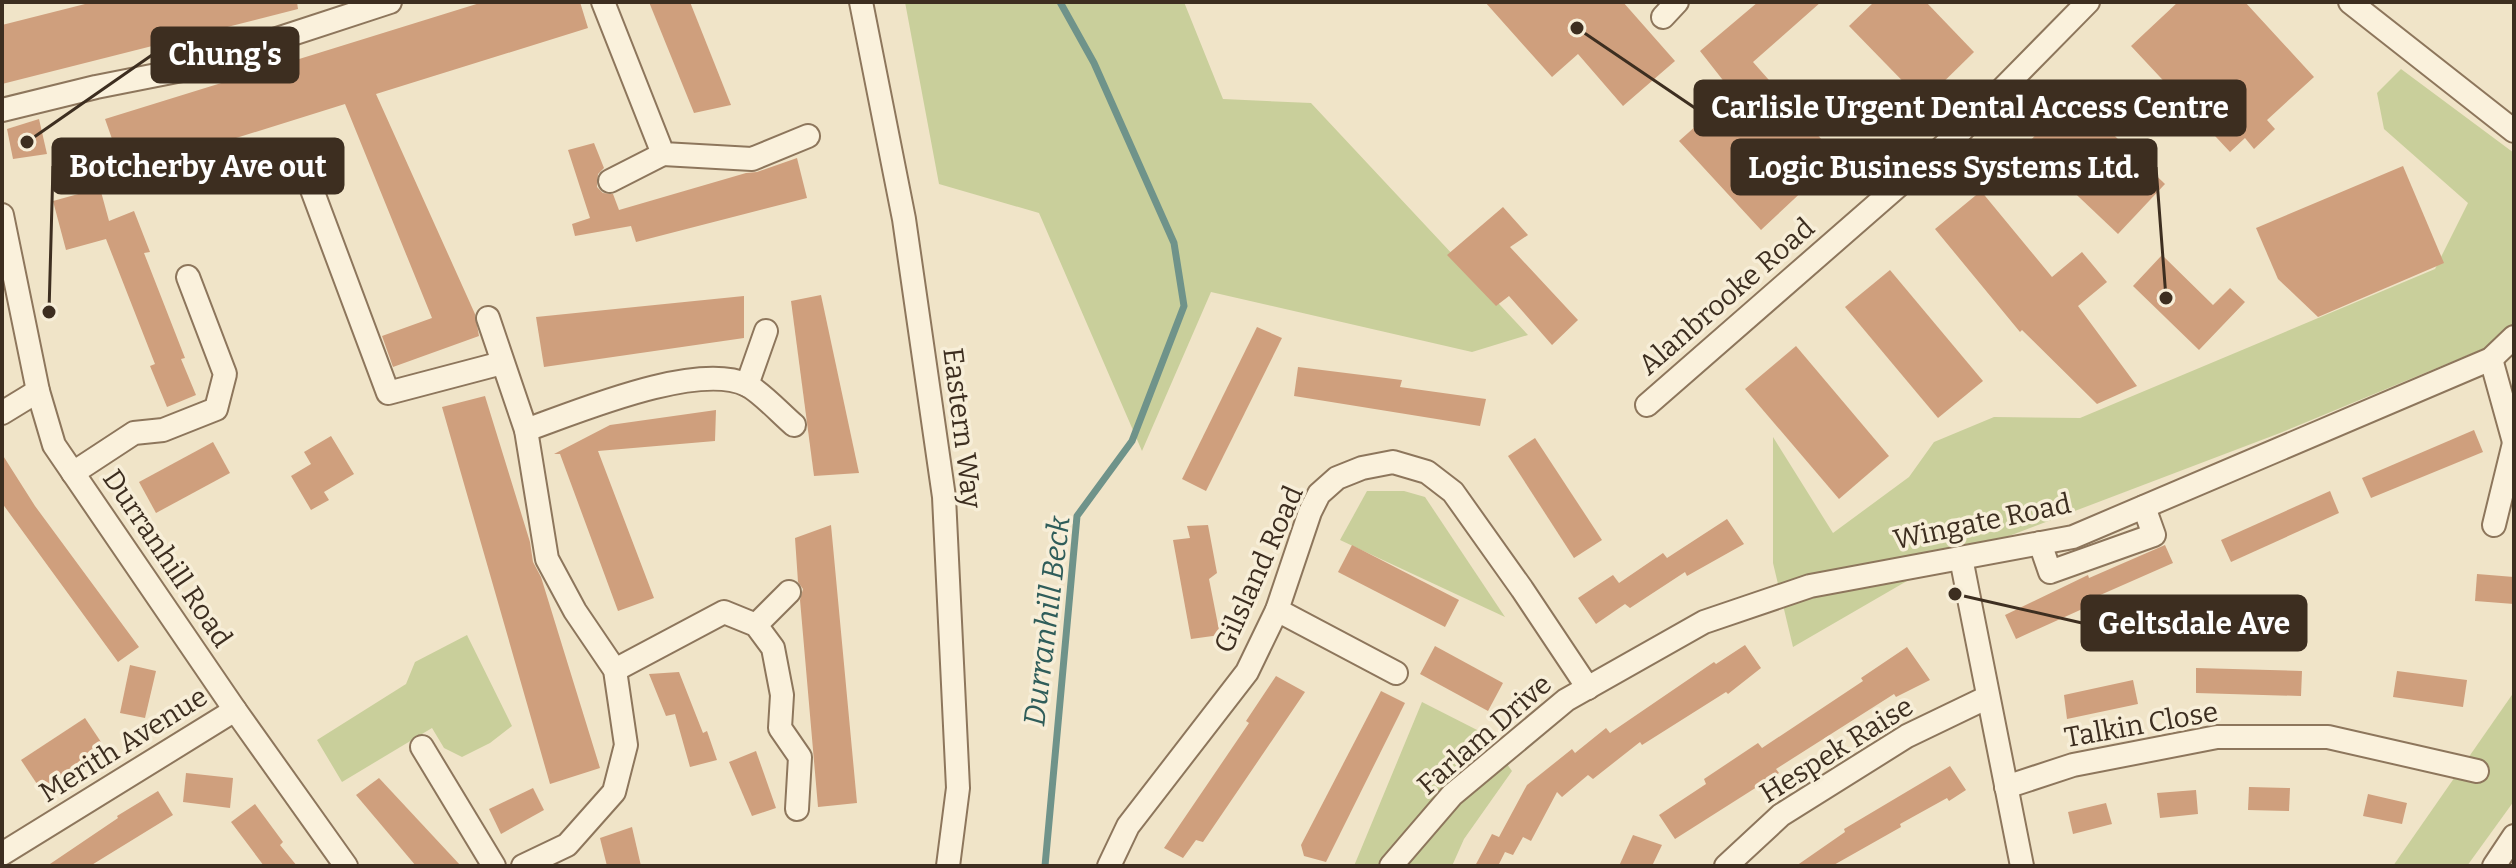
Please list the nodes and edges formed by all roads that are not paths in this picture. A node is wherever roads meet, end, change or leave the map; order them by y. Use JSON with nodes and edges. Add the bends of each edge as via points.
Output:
{"nodes":[{"id":1,"x":390,"y":2,"type":"edge"},
{"id":2,"x":603,"y":2,"type":"edge"},
{"id":3,"x":861,"y":2,"type":"edge"},
{"id":4,"x":2088,"y":2,"type":"edge"},
{"id":5,"x":2350,"y":2,"type":"edge"},
{"id":6,"x":2,"y":110,"type":"edge"},
{"id":7,"x":2514,"y":131,"type":"edge"},
{"id":8,"x":808,"y":136,"type":"dead end"},
{"id":9,"x":663,"y":154,"type":"junction"},
{"id":10,"x":299,"y":155,"type":"dead end"},
{"id":11,"x":610,"y":181,"type":"dead end"},
{"id":12,"x":2,"y":215,"type":"edge"},
{"id":13,"x":5,"y":254,"type":"edge"},
{"id":14,"x":188,"y":277,"type":"dead end"},
{"id":15,"x":488,"y":318,"type":"dead end"},
{"id":16,"x":766,"y":331,"type":"dead end"},
{"id":17,"x":2514,"y":337,"type":"edge"},
{"id":18,"x":2491,"y":359,"type":"junction"},
{"id":19,"x":502,"y":363,"type":"junction"},
{"id":20,"x":747,"y":385,"type":"junction"},
{"id":21,"x":38,"y":391,"type":"junction"},
{"id":22,"x":1647,"y":405,"type":"dead end"},
{"id":23,"x":2,"y":413,"type":"edge"},
{"id":24,"x":794,"y":425,"type":"dead end"},
{"id":25,"x":526,"y":430,"type":"junction"},
{"id":26,"x":2514,"y":442,"type":"edge"},
{"id":27,"x":73,"y":473,"type":"junction"},
{"id":28,"x":2494,"y":525,"type":"dead end"},
{"id":29,"x":1961,"y":558,"type":"junction"},
{"id":30,"x":789,"y":592,"type":"dead end"},
{"id":31,"x":1277,"y":610,"type":"junction"},
{"id":32,"x":756,"y":625,"type":"junction"},
{"id":33,"x":615,"y":670,"type":"junction"},
{"id":34,"x":1396,"y":673,"type":"dead end"},
{"id":35,"x":1588,"y":688,"type":"junction"},
{"id":36,"x":1988,"y":697,"type":"junction"},
{"id":37,"x":235,"y":710,"type":"junction"},
{"id":38,"x":422,"y":747,"type":"dead end"},
{"id":39,"x":2477,"y":771,"type":"dead end"},
{"id":40,"x":2006,"y":787,"type":"junction"},
{"id":41,"x":797,"y":809,"type":"dead end"},
{"id":42,"x":2514,"y":836,"type":"edge"},
{"id":43,"x":2,"y":854,"type":"edge"},
{"id":44,"x":536,"y":863,"type":"edge"},
{"id":45,"x":346,"y":866,"type":"edge"},
{"id":46,"x":494,"y":866,"type":"edge"},
{"id":47,"x":948,"y":866,"type":"edge"},
{"id":48,"x":1109,"y":866,"type":"edge"},
{"id":49,"x":1391,"y":866,"type":"edge"},
{"id":50,"x":1726,"y":866,"type":"edge"},
{"id":51,"x":2022,"y":866,"type":"edge"},
{"id":52,"x":2494,"y":866,"type":"edge"}],
"edges":[{"from":1,"to":6,"type":"street","via":[[182,70]]},
{"from":2,"to":9,"type":"street"},
{"from":3,"to":47,"type":"street","name":"Eastern Way","via":[[904,219],[944,497],[958,788]]},
{"from":4,"to":22,"type":"street","name":"Alanbrooke Road","via":[[1961,131]]},
{"from":5,"to":7,"type":"street"},
{"from":8,"to":9,"type":"street","via":[[752,159]]},
{"from":9,"to":11,"type":"street"},
{"from":10,"to":19,"type":"street","via":[[388,393]]},
{"from":12,"to":13,"type":"street","name":"Durranhill Road"},
{"from":13,"to":21,"type":"street","name":"Durranhill Road"},
{"from":14,"to":27,"type":"street","via":[[225,374],[216,409],[163,430],[134,433]]},
{"from":15,"to":19,"type":"street"},
{"from":16,"to":20,"type":"street"},
{"from":17,"to":18,"type":"street","name":"Wingate Road"},
{"from":18,"to":26,"type":"street"},
{"from":18,"to":29,"type":"street","name":"Wingate Road","via":[[2073,537]]},
{"from":19,"to":25,"type":"street"},
{"from":20,"to":24,"type":"street"},
{"from":20,"to":25,"type":"street","via":[[712,378],[647,388]]},
{"from":21,"to":23,"type":"street"},
{"from":21,"to":27,"type":"street","name":"Durranhill Road","via":[[54,445]]},
{"from":25,"to":33,"type":"street","via":[[547,559]]},
{"from":26,"to":28,"type":"street"},
{"from":27,"to":37,"type":"street","name":"Durranhill Road"},
{"from":29,"to":35,"type":"street","name":"Wingate Road","via":[[1810,586],[1704,622]]},
{"from":29,"to":36,"type":"street"},
{"from":30,"to":32,"type":"street"},
{"from":31,"to":34,"type":"street"},
{"from":31,"to":35,"type":"street","name":"Gilsland Road","via":[[1319,494],[1337,478],[1393,462],[1427,472],[1453,492]]},
{"from":31,"to":48,"type":"street","name":"Gilsland Road","via":[[1247,672],[1128,826]]},
{"from":32,"to":33,"type":"street","via":[[724,612]]},
{"from":32,"to":41,"type":"street","via":[[773,648],[782,695],[780,728],[800,757]]},
{"from":33,"to":44,"type":"street","via":[[626,745],[614,792],[567,845]]},
{"from":35,"to":49,"type":"street","name":"Farlam Drive","via":[[1566,700],[1452,795]]},
{"from":36,"to":40,"type":"street"},
{"from":36,"to":50,"type":"street","name":"Hespek Raise","via":[[1907,736],[1781,815]]},
{"from":37,"to":43,"type":"street","name":"Merith Avenue"},
{"from":37,"to":45,"type":"street","name":"Durranhill Road"},
{"from":38,"to":46,"type":"street"},
{"from":39,"to":40,"type":"street","name":"Talkin Close","via":[[2328,737],[2217,737],[2073,765]]},
{"from":40,"to":51,"type":"street"},
{"from":42,"to":52,"type":"street"}]}
